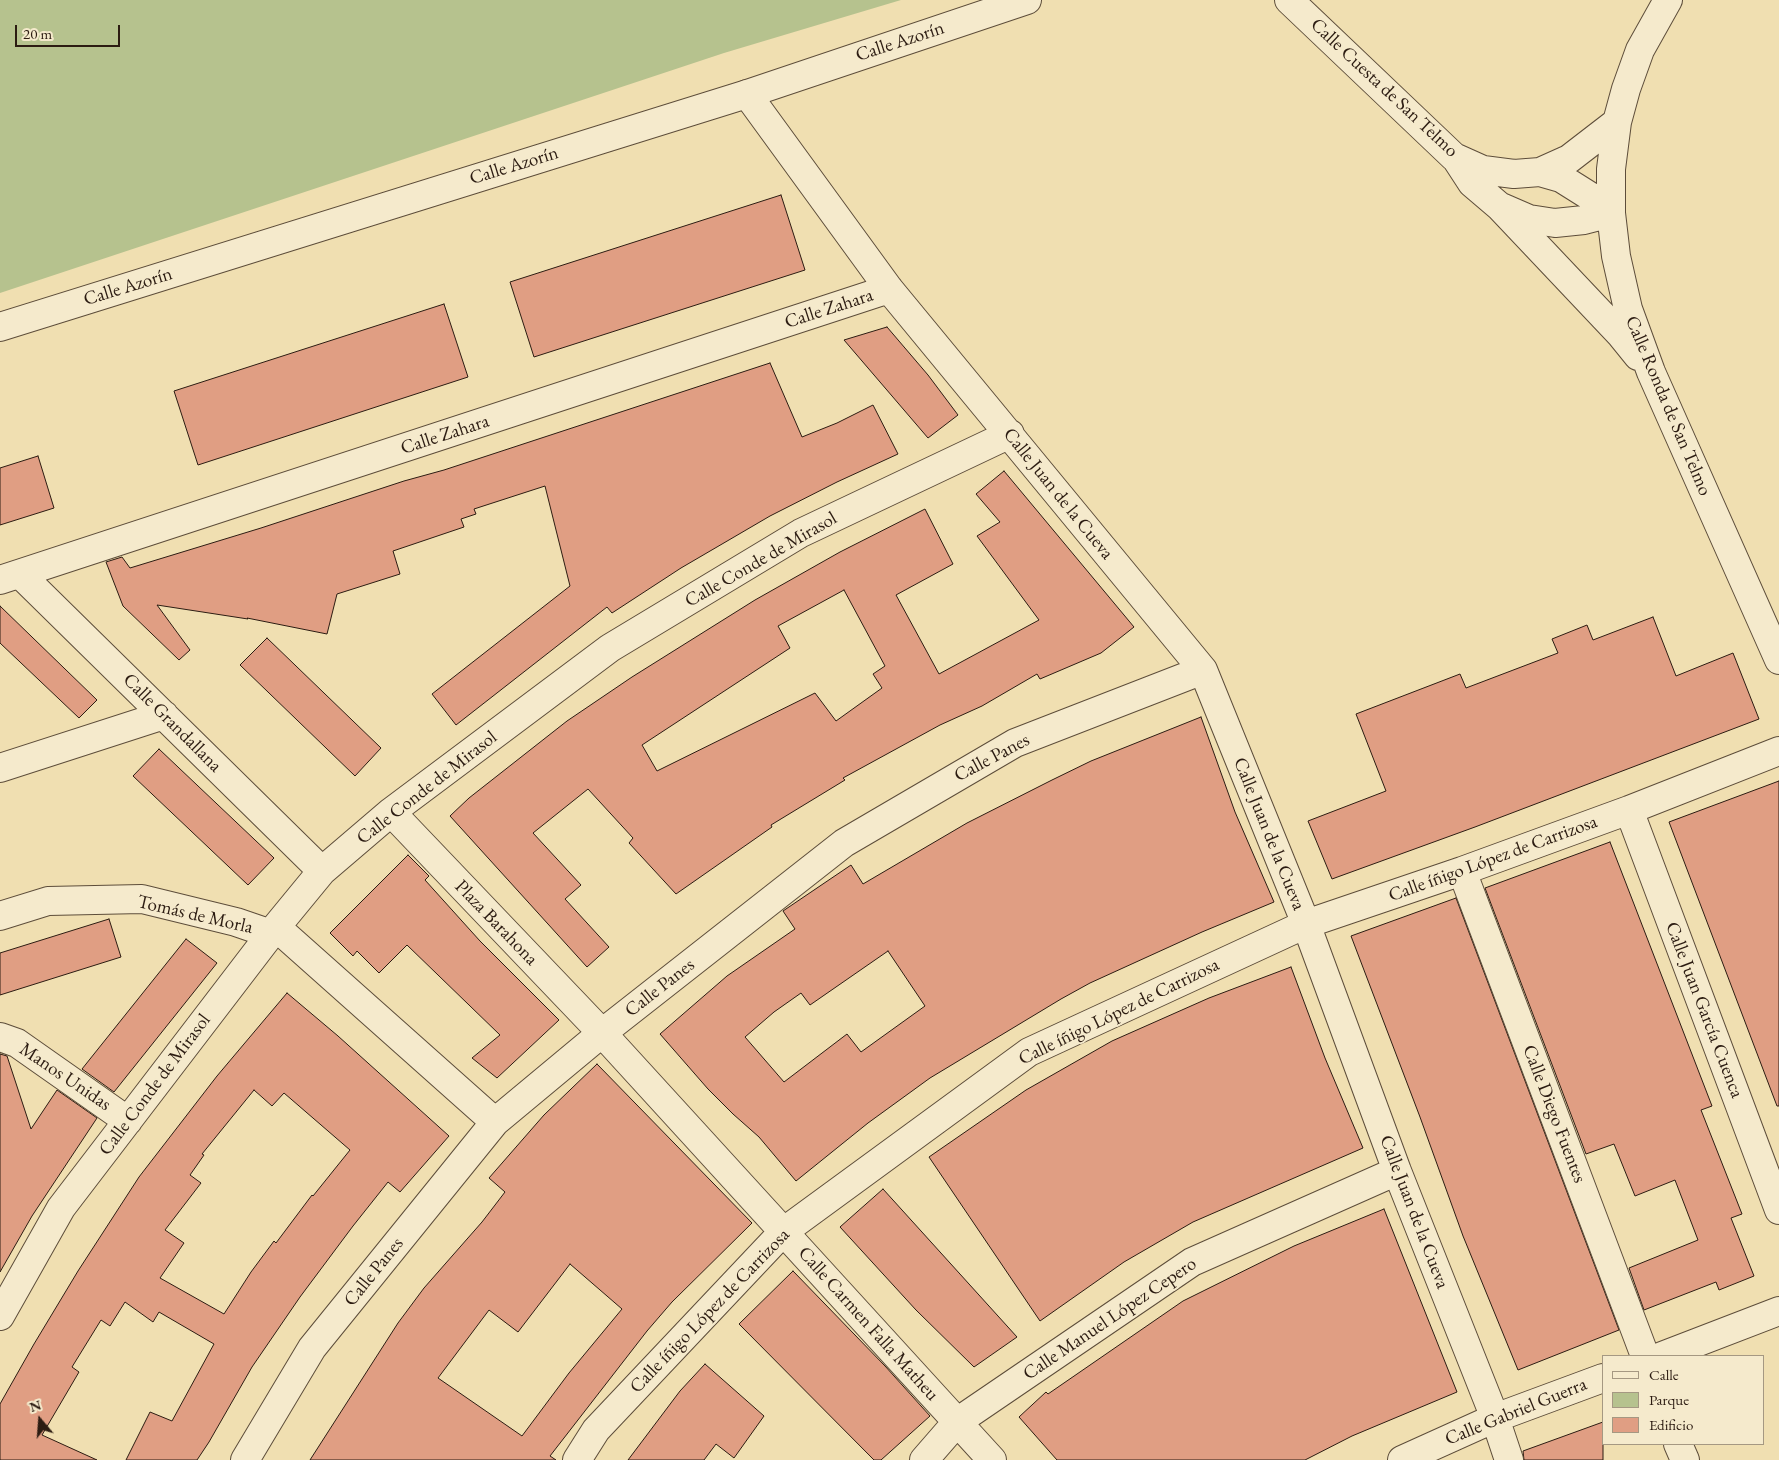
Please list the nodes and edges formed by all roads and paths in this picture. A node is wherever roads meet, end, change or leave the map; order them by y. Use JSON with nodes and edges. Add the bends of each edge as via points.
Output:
{"nodes":[{"id":1,"x":1027,"y":0,"type":"edge"},
{"id":2,"x":1289,"y":0,"type":"edge"},
{"id":3,"x":1668,"y":0,"type":"edge"},
{"id":4,"x":747,"y":94,"type":"junction"},
{"id":5,"x":1617,"y":122,"type":"junction"},
{"id":6,"x":1454,"y":156,"type":"junction"},
{"id":7,"x":1540,"y":172,"type":"junction"},
{"id":8,"x":1499,"y":206,"type":"junction"},
{"id":9,"x":1611,"y":213,"type":"junction"},
{"id":10,"x":889,"y":289,"type":"junction"},
{"id":11,"x":0,"y":327,"type":"edge"},
{"id":12,"x":1651,"y":372,"type":"junction"},
{"id":13,"x":1010,"y":434,"type":"junction"},
{"id":14,"x":10,"y":577,"type":"edge"},
{"id":15,"x":1779,"y":660,"type":"edge"},
{"id":16,"x":1202,"y":670,"type":"junction"},
{"id":17,"x":164,"y":715,"type":"junction"},
{"id":18,"x":1779,"y":751,"type":"edge"},
{"id":19,"x":0,"y":768,"type":"edge"},
{"id":20,"x":1629,"y":810,"type":"junction"},
{"id":21,"x":391,"y":812,"type":"junction"},
{"id":22,"x":322,"y":871,"type":"junction"},
{"id":23,"x":1462,"y":871,"type":"junction"},
{"id":24,"x":0,"y":916,"type":"edge"},
{"id":25,"x":1306,"y":924,"type":"junction"},
{"id":26,"x":273,"y":930,"type":"junction"},
{"id":27,"x":602,"y":1033,"type":"junction"},
{"id":28,"x":0,"y":1037,"type":"edge"},
{"id":29,"x":128,"y":1121,"type":"junction"},
{"id":30,"x":495,"y":1122,"type":"junction"},
{"id":31,"x":1397,"y":1171,"type":"junction"},
{"id":32,"x":1779,"y":1210,"type":"edge"},
{"id":33,"x":783,"y":1232,"type":"junction"},
{"id":34,"x":1779,"y":1311,"type":"edge"},
{"id":35,"x":0,"y":1316,"type":"edge"},
{"id":36,"x":1645,"y":1355,"type":"edge"},
{"id":37,"x":1665,"y":1355,"type":"edge"},
{"id":38,"x":1602,"y":1378,"type":"edge"},
{"id":39,"x":1494,"y":1418,"type":"junction"},
{"id":40,"x":957,"y":1422,"type":"junction"},
{"id":41,"x":1678,"y":1445,"type":"edge"},
{"id":42,"x":245,"y":1460,"type":"edge"},
{"id":43,"x":577,"y":1460,"type":"edge"},
{"id":44,"x":924,"y":1460,"type":"edge"},
{"id":45,"x":992,"y":1460,"type":"edge"},
{"id":46,"x":1402,"y":1460,"type":"edge"},
{"id":47,"x":1509,"y":1460,"type":"edge"},
{"id":48,"x":1684,"y":1460,"type":"edge"}],
"edges":[{"from":1,"to":4,"type":"street","name":"Calle Azorín"},
{"from":2,"to":6,"type":"street","name":"Calle Cuesta de San Telmo"},
{"from":3,"to":5,"type":"street","name":"Calle Ronda de San Telmo","via":[[1640,50]]},
{"from":4,"to":10,"type":"street","name":"Calle Juan de la Cueva"},
{"from":4,"to":11,"type":"street","name":"Calle Azorín"},
{"from":5,"to":7,"type":"street","name":"Calle Cuesta de San Telmo","via":[[1569,158]]},
{"from":5,"to":9,"type":"street","name":"Calle Ronda de San Telmo","via":[[1611,169]]},
{"from":6,"to":7,"type":"street","name":"Calle Cuesta de San Telmo","via":[[1483,170],[1514,174]]},
{"from":6,"to":8,"type":"street","via":[[1472,183]]},
{"from":7,"to":9,"type":"street","via":[[1562,178]]},
{"from":8,"to":9,"type":"street","via":[[1529,219],[1555,223]]},
{"from":8,"to":12,"type":"street","via":[[1621,335]]},
{"from":9,"to":12,"type":"street","name":"Calle Ronda de San Telmo","via":[[1616,256],[1628,309]]},
{"from":10,"to":13,"type":"street","name":"Calle Juan de la Cueva"},
{"from":10,"to":14,"type":"street","name":"Calle Zahara"},
{"from":12,"to":15,"type":"street","name":"Calle Ronda de San Telmo"},
{"from":13,"to":16,"type":"street","name":"Calle Juan de la Cueva"},
{"from":13,"to":21,"type":"street","name":"Calle Conde de Mirasol","via":[[801,533],[610,648]]},
{"from":14,"to":17,"type":"street","name":"Calle Grandallana"},
{"from":16,"to":25,"type":"street","name":"Calle Juan de la Cueva"},
{"from":16,"to":27,"type":"street","name":"Calle Panes","via":[[1015,743],[844,843]]},
{"from":17,"to":19,"type":"street"},
{"from":17,"to":22,"type":"street","name":"Calle Grandallana"},
{"from":18,"to":20,"type":"street","name":"Calle íñigo López de Carrizosa"},
{"from":20,"to":23,"type":"street","name":"Calle íñigo López de Carrizosa"},
{"from":20,"to":32,"type":"street","name":"Calle Juan García Cuenca"},
{"from":21,"to":22,"type":"street","name":"Calle Conde de Mirasol"},
{"from":21,"to":27,"type":"street","name":"Plaza Barahona"},
{"from":22,"to":26,"type":"street","name":"Calle Conde de Mirasol"},
{"from":23,"to":25,"type":"street","name":"Calle íñigo López de Carrizosa"},
{"from":23,"to":36,"type":"street","name":"Calle Diego Fuentes"},
{"from":24,"to":26,"type":"street","name":"Tomás de Morla","via":[[48,901],[142,899]]},
{"from":25,"to":31,"type":"street","name":"Calle Juan de la Cueva"},
{"from":25,"to":33,"type":"street","name":"Calle íñigo López de Carrizosa","via":[[1029,1052]]},
{"from":26,"to":29,"type":"street","name":"Calle Conde de Mirasol"},
{"from":26,"to":30,"type":"street"},
{"from":27,"to":30,"type":"street","name":"Calle Panes"},
{"from":27,"to":33,"type":"street","name":"Calle Carmen Falla Matheu"},
{"from":28,"to":29,"type":"street","name":"Manos Unidas","via":[[17,1043]]},
{"from":29,"to":35,"type":"street","name":"Calle Conde de Mirasol","via":[[61,1208]]},
{"from":30,"to":42,"type":"street","name":"Calle Panes","via":[[312,1348]]},
{"from":31,"to":39,"type":"street","name":"Calle Juan de la Cueva"},
{"from":31,"to":40,"type":"street","name":"Calle Manuel López Cepero","via":[[1192,1262]]},
{"from":33,"to":40,"type":"street","name":"Calle Carmen Falla Matheu"},
{"from":33,"to":43,"type":"street","name":"Calle íñigo López de Carrizosa","via":[[596,1430]]},
{"from":34,"to":37,"type":"street"},
{"from":38,"to":39,"type":"street","name":"Calle Gabriel Guerra"},
{"from":39,"to":46,"type":"street","name":"Calle Gabriel Guerra"},
{"from":39,"to":47,"type":"street","name":"Calle Juan de la Cueva"},
{"from":40,"to":44,"type":"street","name":"Calle Manuel López Cepero"},
{"from":40,"to":45,"type":"street","name":"Calle Carmen Falla Matheu"},
{"from":41,"to":48,"type":"street"}]}
